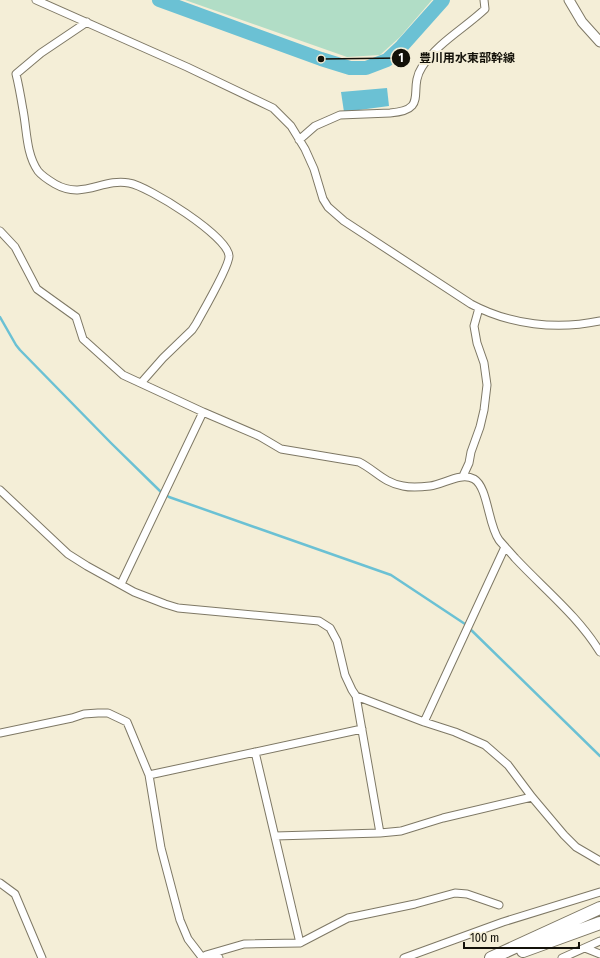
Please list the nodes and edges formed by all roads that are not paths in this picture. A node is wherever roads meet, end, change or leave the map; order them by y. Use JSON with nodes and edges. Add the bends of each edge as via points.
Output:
{"nodes":[{"id":1,"x":36,"y":0,"type":"edge"},
{"id":2,"x":484,"y":0,"type":"edge"},
{"id":3,"x":569,"y":0,"type":"edge"},
{"id":4,"x":87,"y":22,"type":"junction"},
{"id":5,"x":600,"y":42,"type":"edge"},
{"id":6,"x":299,"y":140,"type":"junction"},
{"id":7,"x":0,"y":230,"type":"edge"},
{"id":8,"x":479,"y":308,"type":"junction"},
{"id":9,"x":600,"y":321,"type":"edge"},
{"id":10,"x":141,"y":383,"type":"junction"},
{"id":11,"x":203,"y":412,"type":"junction"},
{"id":12,"x":463,"y":476,"type":"junction"},
{"id":13,"x":0,"y":490,"type":"edge"},
{"id":14,"x":505,"y":546,"type":"junction"},
{"id":15,"x":121,"y":584,"type":"junction"},
{"id":16,"x":600,"y":652,"type":"edge"},
{"id":17,"x":356,"y":696,"type":"junction"},
{"id":18,"x":424,"y":722,"type":"junction"},
{"id":19,"x":362,"y":729,"type":"junction"},
{"id":20,"x":0,"y":733,"type":"edge"},
{"id":21,"x":255,"y":752,"type":"junction"},
{"id":22,"x":149,"y":775,"type":"junction"},
{"id":23,"x":532,"y":797,"type":"junction"},
{"id":24,"x":380,"y":833,"type":"junction"},
{"id":25,"x":275,"y":836,"type":"junction"},
{"id":26,"x":600,"y":861,"type":"edge"},
{"id":27,"x":0,"y":883,"type":"edge"},
{"id":28,"x":600,"y":892,"type":"edge"},
{"id":29,"x":499,"y":905,"type":"dead end"},
{"id":30,"x":600,"y":908,"type":"edge"},
{"id":31,"x":600,"y":923,"type":"edge"},
{"id":32,"x":600,"y":941,"type":"edge"},
{"id":33,"x":300,"y":943,"type":"junction"},
{"id":34,"x":585,"y":948,"type":"junction"},
{"id":35,"x":600,"y":954,"type":"edge"},
{"id":36,"x":199,"y":957,"type":"edge"},
{"id":37,"x":42,"y":958,"type":"edge"},
{"id":38,"x":219,"y":958,"type":"edge"},
{"id":39,"x":404,"y":958,"type":"edge"},
{"id":40,"x":491,"y":958,"type":"edge"},
{"id":41,"x":503,"y":958,"type":"edge"},
{"id":42,"x":562,"y":958,"type":"edge"}],
"edges":[{"from":1,"to":4,"type":"street"},
{"from":2,"to":6,"type":"street","via":[[486,9],[430,56],[421,68],[417,77],[415,100],[410,109],[398,113],[340,116],[315,126]]},
{"from":3,"to":5,"type":"street","via":[[582,22]]},
{"from":4,"to":6,"type":"street","via":[[267,104],[291,126]]},
{"from":4,"to":10,"type":"street","via":[[41,53],[16,74],[32,158],[39,172],[62,188],[86,190],[116,182],[129,183],[147,190],[193,217],[226,248],[229,254],[226,266],[196,324]]},
{"from":6,"to":8,"type":"street","via":[[314,169],[328,207],[344,221]]},
{"from":7,"to":10,"type":"street","via":[[15,247],[38,288],[76,316],[83,339],[123,375]]},
{"from":8,"to":9,"type":"street","via":[[502,317],[540,325],[564,326]]},
{"from":8,"to":12,"type":"street","via":[[474,326],[487,385],[480,427]]},
{"from":10,"to":11,"type":"street"},
{"from":11,"to":12,"type":"street","via":[[259,436],[281,449],[358,462],[382,479],[404,487],[432,486]]},
{"from":11,"to":15,"type":"street"},
{"from":12,"to":14,"type":"street","via":[[473,478],[480,484],[490,520],[498,539]]},
{"from":13,"to":15,"type":"street","via":[[68,554]]},
{"from":14,"to":16,"type":"street","via":[[536,580],[565,606]]},
{"from":14,"to":18,"type":"street"},
{"from":15,"to":17,"type":"street","via":[[134,592],[178,608],[319,621],[330,628],[337,641],[345,675]]},
{"from":17,"to":18,"type":"street"},
{"from":17,"to":19,"type":"street"},
{"from":18,"to":23,"type":"street","via":[[485,745],[508,765]]},
{"from":19,"to":21,"type":"street"},
{"from":19,"to":24,"type":"street"},
{"from":20,"to":22,"type":"street","via":[[84,714],[108,713],[127,722]]},
{"from":21,"to":22,"type":"street"},
{"from":21,"to":25,"type":"street"},
{"from":22,"to":36,"type":"street","via":[[161,848],[180,920]]},
{"from":23,"to":24,"type":"street","via":[[443,818],[401,831]]},
{"from":23,"to":26,"type":"street","via":[[576,847]]},
{"from":24,"to":25,"type":"street"},
{"from":25,"to":33,"type":"street"},
{"from":27,"to":37,"type":"street","via":[[15,894]]},
{"from":28,"to":39,"type":"street","via":[[503,922]]},
{"from":29,"to":33,"type":"street","via":[[467,894],[455,893],[348,918]]},
{"from":30,"to":40,"type":"highway"},
{"from":31,"to":41,"type":"highway"},
{"from":32,"to":34,"type":"street"},
{"from":33,"to":36,"type":"street","via":[[244,944]]},
{"from":34,"to":35,"type":"street"},
{"from":34,"to":42,"type":"street"},
{"from":36,"to":38,"type":"street"}]}
